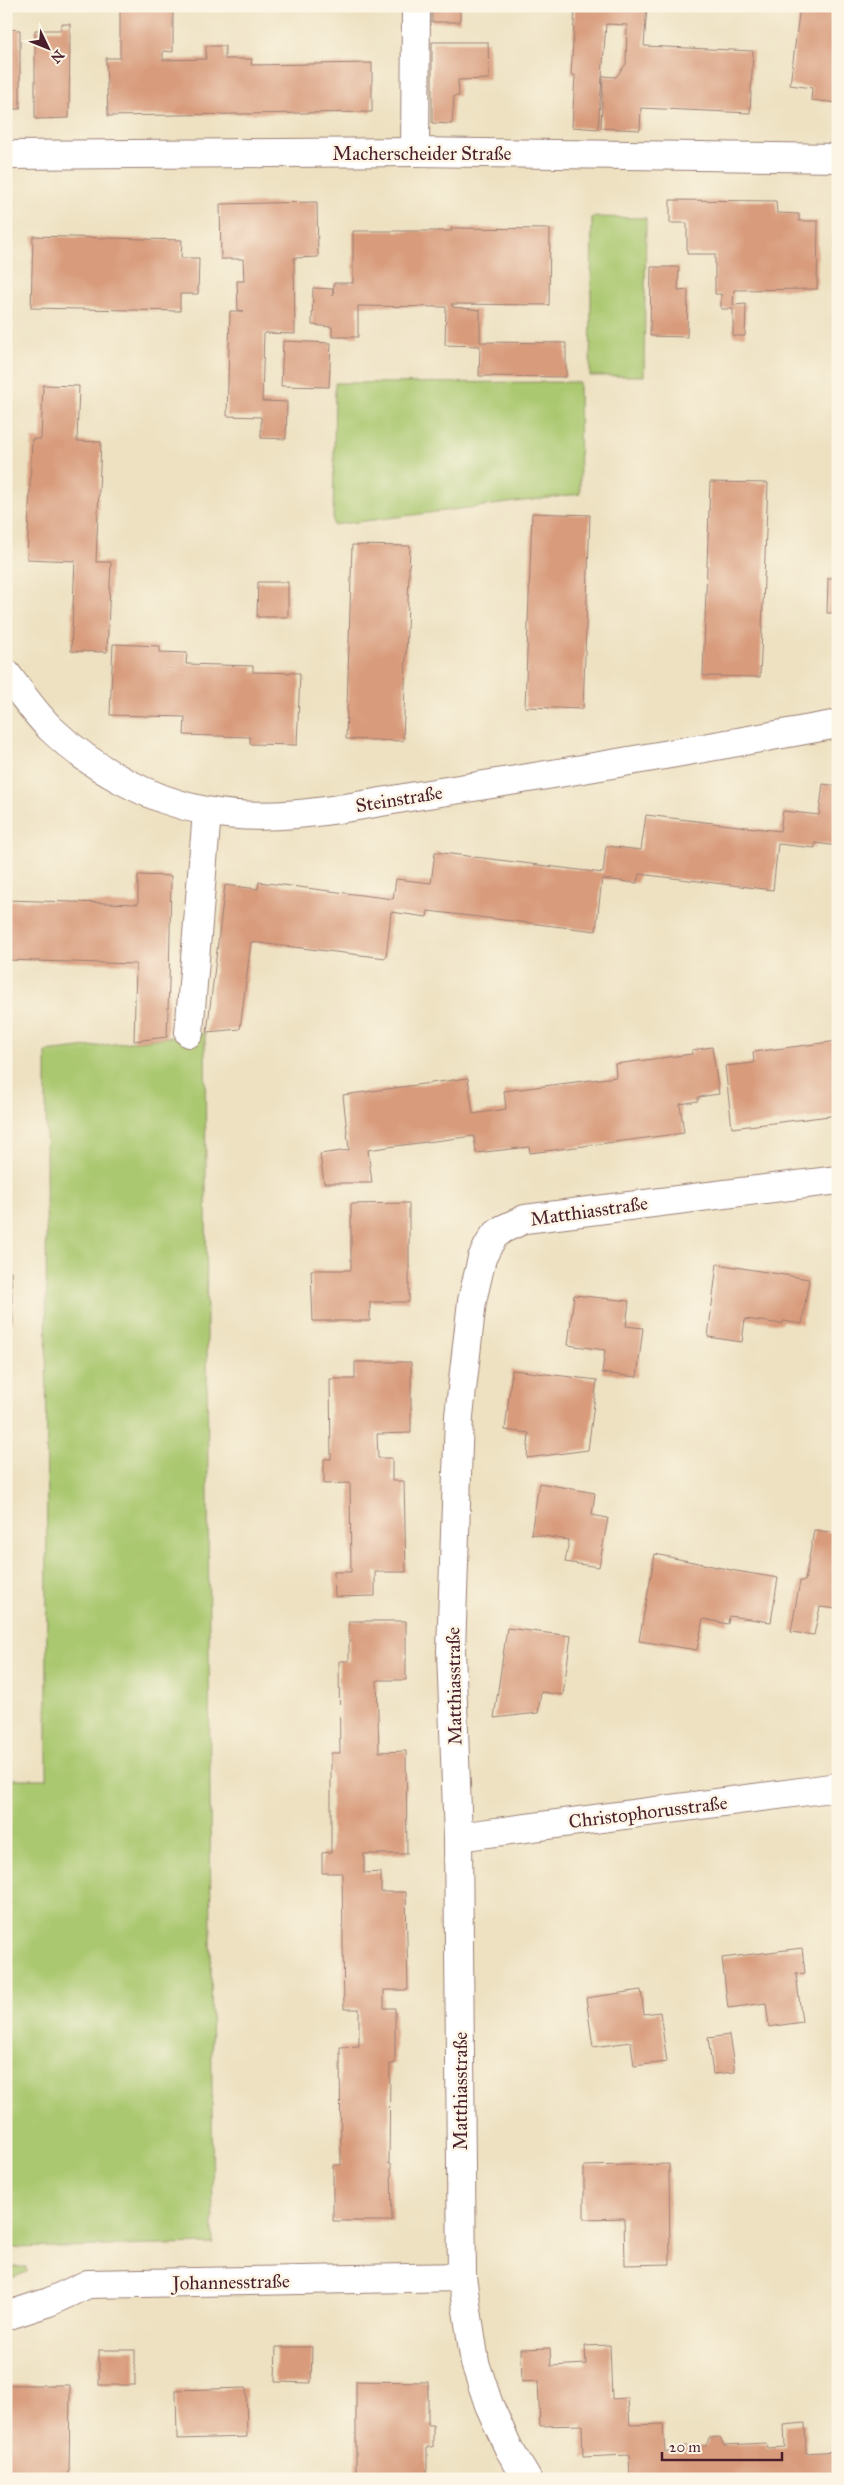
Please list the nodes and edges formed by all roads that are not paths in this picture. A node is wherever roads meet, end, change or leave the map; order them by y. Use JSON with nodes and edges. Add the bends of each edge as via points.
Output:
{"nodes":[{"id":1,"x":416,"y":6,"type":"edge"},
{"id":2,"x":415,"y":152,"type":"junction"},
{"id":3,"x":6,"y":155,"type":"edge"},
{"id":4,"x":838,"y":158,"type":"edge"},
{"id":5,"x":6,"y":673,"type":"edge"},
{"id":6,"x":838,"y":724,"type":"edge"},
{"id":7,"x":207,"y":812,"type":"junction"},
{"id":8,"x":189,"y":1033,"type":"dead end"},
{"id":9,"x":838,"y":1180,"type":"edge"},
{"id":10,"x":838,"y":1787,"type":"edge"},
{"id":11,"x":458,"y":1837,"type":"junction"},
{"id":12,"x":462,"y":2277,"type":"junction"},
{"id":13,"x":6,"y":2316,"type":"edge"},
{"id":14,"x":527,"y":2479,"type":"edge"}],
"edges":[{"from":1,"to":2,"type":"street"},
{"from":2,"to":3,"type":"street","name":"Macherscheider Straße"},
{"from":2,"to":4,"type":"street","name":"Macherscheider Straße"},
{"from":5,"to":7,"type":"street","name":"Steinstraße","via":[[50,728],[75,750],[104,770],[158,798]]},
{"from":6,"to":7,"type":"street","name":"Steinstraße","via":[[327,810],[266,816]]},
{"from":7,"to":8,"type":"street"},
{"from":9,"to":11,"type":"street","name":"Matthiasstraße","via":[[538,1216],[503,1229],[488,1246],[472,1301],[459,1416],[451,1651]]},
{"from":10,"to":11,"type":"street","name":"Christophorusstraße"},
{"from":11,"to":12,"type":"street","name":"Matthiasstraße"},
{"from":12,"to":13,"type":"street","name":"Johannesstraße","via":[[88,2284],[49,2302]]},
{"from":12,"to":14,"type":"street","name":"Matthiasstraße","via":[[475,2363],[509,2450]]}]}
